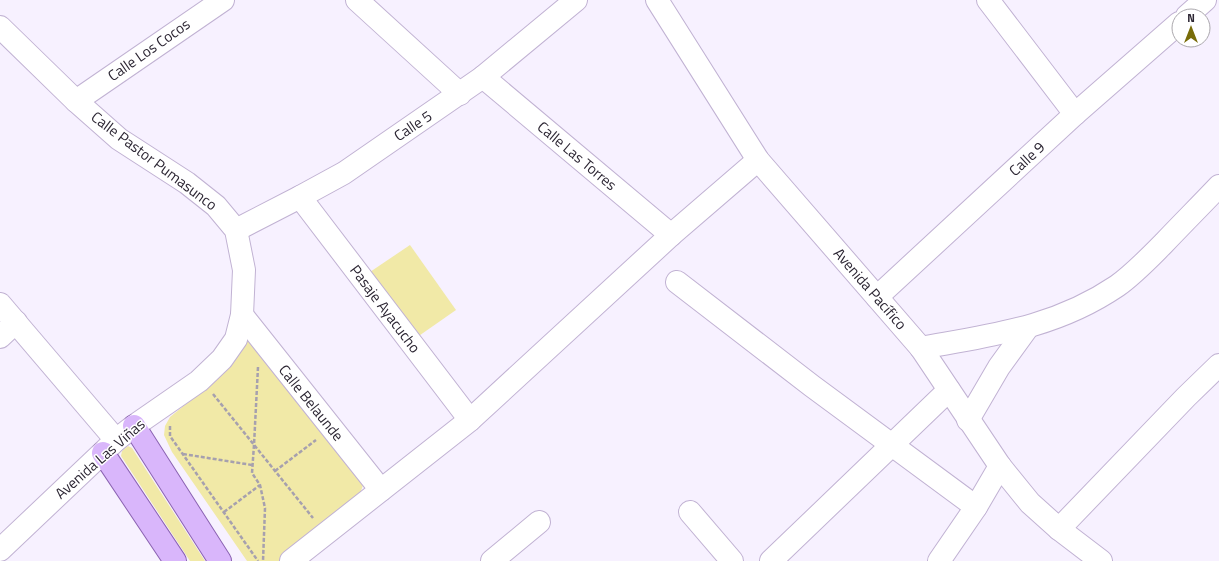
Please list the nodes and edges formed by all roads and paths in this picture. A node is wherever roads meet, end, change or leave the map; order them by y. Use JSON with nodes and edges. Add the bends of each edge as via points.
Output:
{"nodes":[{"id":1,"x":223,"y":0,"type":"edge"},
{"id":2,"x":357,"y":0,"type":"edge"},
{"id":3,"x":576,"y":0,"type":"edge"},
{"id":4,"x":657,"y":0,"type":"edge"},
{"id":5,"x":988,"y":0,"type":"edge"},
{"id":6,"x":1205,"y":0,"type":"edge"},
{"id":7,"x":1196,"y":8,"type":"edge"},
{"id":8,"x":0,"y":27,"type":"edge"},
{"id":9,"x":1171,"y":30,"type":"edge"},
{"id":10,"x":483,"y":77,"type":"junction"},
{"id":11,"x":460,"y":94,"type":"junction"},
{"id":12,"x":76,"y":101,"type":"junction"},
{"id":13,"x":1075,"y":114,"type":"junction"},
{"id":14,"x":758,"y":160,"type":"junction"},
{"id":15,"x":1219,"y":186,"type":"edge"},
{"id":16,"x":300,"y":198,"type":"junction"},
{"id":17,"x":236,"y":230,"type":"junction"},
{"id":18,"x":671,"y":235,"type":"junction"},
{"id":19,"x":677,"y":282,"type":"dead end"},
{"id":20,"x":877,"y":297,"type":"junction"},
{"id":21,"x":0,"y":304,"type":"edge"},
{"id":22,"x":242,"y":316,"type":"junction"},
{"id":23,"x":16,"y":322,"type":"junction"},
{"id":24,"x":1028,"y":327,"type":"junction"},
{"id":25,"x":0,"y":337,"type":"edge"},
{"id":26,"x":921,"y":348,"type":"junction"},
{"id":27,"x":258,"y":362,"type":"dead end"},
{"id":28,"x":1219,"y":365,"type":"edge"},
{"id":29,"x":217,"y":390,"type":"dead end"},
{"id":30,"x":949,"y":390,"type":"junction"},
{"id":31,"x":470,"y":420,"type":"junction"},
{"id":32,"x":968,"y":420,"type":"junction"},
{"id":33,"x":171,"y":424,"type":"dead end"},
{"id":34,"x":134,"y":426,"type":"junction"},
{"id":35,"x":319,"y":437,"type":"dead end"},
{"id":36,"x":891,"y":444,"type":"junction"},
{"id":37,"x":254,"y":445,"type":"junction"},
{"id":38,"x":110,"y":446,"type":"junction"},
{"id":39,"x":183,"y":454,"type":"junction"},
{"id":40,"x":252,"y":465,"type":"junction"},
{"id":41,"x":1000,"y":466,"type":"junction"},
{"id":42,"x":275,"y":471,"type":"junction"},
{"id":43,"x":260,"y":485,"type":"junction"},
{"id":44,"x":381,"y":490,"type":"junction"},
{"id":45,"x":976,"y":507,"type":"junction"},
{"id":46,"x":224,"y":512,"type":"junction"},
{"id":47,"x":690,"y":512,"type":"dead end"},
{"id":48,"x":316,"y":522,"type":"dead end"},
{"id":49,"x":539,"y":522,"type":"dead end"},
{"id":50,"x":1060,"y":529,"type":"junction"},
{"id":51,"x":0,"y":550,"type":"edge"},
{"id":52,"x":175,"y":561,"type":"edge"},
{"id":53,"x":220,"y":561,"type":"edge"},
{"id":54,"x":258,"y":561,"type":"edge"},
{"id":55,"x":263,"y":561,"type":"edge"},
{"id":56,"x":291,"y":561,"type":"edge"},
{"id":57,"x":492,"y":561,"type":"edge"},
{"id":58,"x":732,"y":561,"type":"edge"},
{"id":59,"x":771,"y":561,"type":"edge"},
{"id":60,"x":939,"y":561,"type":"edge"},
{"id":61,"x":1102,"y":561,"type":"edge"}],
"edges":[{"from":1,"to":12,"type":"street","name":"Calle Los Cocos"},
{"from":2,"to":11,"type":"street"},
{"from":3,"to":10,"type":"street","name":"Calle 5"},
{"from":4,"to":14,"type":"street","name":"Avenida Pacífico"},
{"from":5,"to":13,"type":"street"},
{"from":6,"to":7,"type":"street"},
{"from":8,"to":12,"type":"street","name":"Calle Pastor Pumasunco"},
{"from":9,"to":13,"type":"street","name":"Calle 9"},
{"from":10,"to":11,"type":"street","name":"Calle 5"},
{"from":10,"to":18,"type":"street","name":"Calle Las Torres"},
{"from":11,"to":16,"type":"street","name":"Calle 5","via":[[344,173]]},
{"from":12,"to":17,"type":"street","name":"Calle Pastor Pumasunco","via":[[119,139],[187,183],[216,206]]},
{"from":13,"to":20,"type":"street","name":"Calle 9"},
{"from":14,"to":18,"type":"street"},
{"from":14,"to":20,"type":"street","name":"Avenida Pacífico"},
{"from":15,"to":24,"type":"street","via":[[1118,286],[1086,305]]},
{"from":16,"to":17,"type":"street","name":"Calle 5"},
{"from":16,"to":31,"type":"street","name":"Pasaje Ayacucho"},
{"from":17,"to":22,"type":"street","name":"Calle Pastor Pumasunco","via":[[244,270]]},
{"from":18,"to":31,"type":"street"},
{"from":19,"to":36,"type":"street"},
{"from":20,"to":26,"type":"street","name":"Avenida Pacífico"},
{"from":21,"to":23,"type":"street"},
{"from":22,"to":34,"type":"street","name":"Avenida Las Viñas","via":[[236,339],[222,359],[199,381]]},
{"from":22,"to":44,"type":"street","name":"Calle Belaunde"},
{"from":23,"to":25,"type":"street"},
{"from":23,"to":38,"type":"street"},
{"from":24,"to":26,"type":"street"},
{"from":24,"to":32,"type":"street","via":[[999,367]]},
{"from":26,"to":30,"type":"street","name":"Avenida Pacífico"},
{"from":27,"to":37,"type":"path"},
{"from":28,"to":50,"type":"street"},
{"from":29,"to":37,"type":"path","via":[[212,394]]},
{"from":30,"to":32,"type":"street","name":"Avenida Pacífico"},
{"from":30,"to":36,"type":"street"},
{"from":31,"to":44,"type":"street"},
{"from":32,"to":41,"type":"street","name":"Avenida Pacífico"},
{"from":33,"to":39,"type":"path","via":[[170,436]]},
{"from":34,"to":38,"type":"street","name":"Avenida Las Viñas"},
{"from":34,"to":53,"type":"main road"},
{"from":35,"to":42,"type":"path"},
{"from":36,"to":45,"type":"street"},
{"from":36,"to":59,"type":"street"},
{"from":37,"to":40,"type":"path"},
{"from":37,"to":42,"type":"path"},
{"from":38,"to":51,"type":"street","name":"Avenida Las Viñas"},
{"from":38,"to":52,"type":"main road"},
{"from":39,"to":40,"type":"path"},
{"from":39,"to":46,"type":"path"},
{"from":40,"to":43,"type":"path","via":[[252,473]]},
{"from":41,"to":45,"type":"street"},
{"from":41,"to":50,"type":"street","name":"Avenida Pacífico","via":[[1030,502]]},
{"from":42,"to":48,"type":"path"},
{"from":43,"to":46,"type":"path"},
{"from":43,"to":55,"type":"path","via":[[265,508]]},
{"from":44,"to":56,"type":"street"},
{"from":45,"to":60,"type":"street"},
{"from":46,"to":54,"type":"path"},
{"from":47,"to":58,"type":"street"},
{"from":49,"to":57,"type":"street"},
{"from":50,"to":61,"type":"street","name":"Avenida Pacífico"}]}
